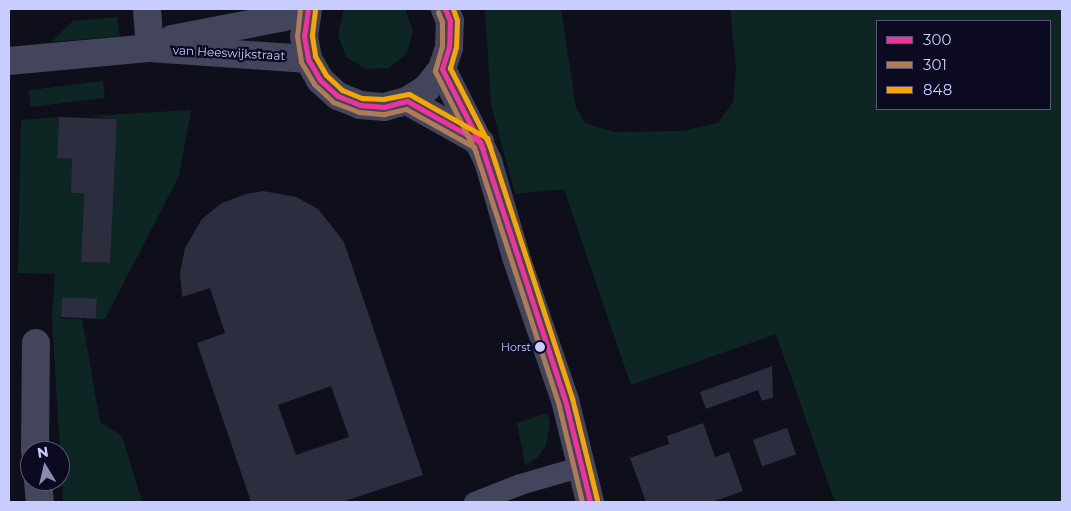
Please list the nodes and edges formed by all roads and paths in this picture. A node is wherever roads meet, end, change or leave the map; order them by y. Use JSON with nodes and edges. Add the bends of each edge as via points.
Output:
{"nodes":[{"id":1,"x":147,"y":9,"type":"edge"},
{"id":2,"x":445,"y":9,"type":"edge"},
{"id":3,"x":307,"y":11,"type":"edge"},
{"id":4,"x":150,"y":48,"type":"junction"},
{"id":5,"x":308,"y":60,"type":"junction"},
{"id":6,"x":9,"y":61,"type":"edge"},
{"id":7,"x":442,"y":69,"type":"junction"},
{"id":8,"x":407,"y":101,"type":"junction"},
{"id":9,"x":480,"y":142,"type":"junction"},
{"id":10,"x":36,"y":343,"type":"dead end"},
{"id":11,"x":35,"y":441,"type":"edge"},
{"id":12,"x":582,"y":466,"type":"junction"},
{"id":13,"x":474,"y":502,"type":"edge"},
{"id":14,"x":590,"y":502,"type":"edge"}],
"edges":[{"from":1,"to":4,"type":"street"},
{"from":2,"to":7,"type":"street","via":[[450,21],[450,46]]},
{"from":3,"to":4,"type":"street","name":"van Heeswijkstraat","via":[[170,39]]},
{"from":3,"to":5,"type":"street","via":[[304,36]]},
{"from":4,"to":5,"type":"street","name":"van Heeswijkstraat","via":[[268,54]]},
{"from":4,"to":6,"type":"street","name":"van Heeswijkstraat"},
{"from":5,"to":8,"type":"street","via":[[320,80],[338,96],[360,105],[384,107]]},
{"from":7,"to":8,"type":"street","via":[[427,88]]},
{"from":7,"to":9,"type":"street"},
{"from":8,"to":9,"type":"street"},
{"from":9,"to":12,"type":"street","via":[[565,400]]},
{"from":10,"to":11,"type":"street"},
{"from":12,"to":13,"type":"lane","via":[[520,484]]},
{"from":12,"to":14,"type":"street"}]}
